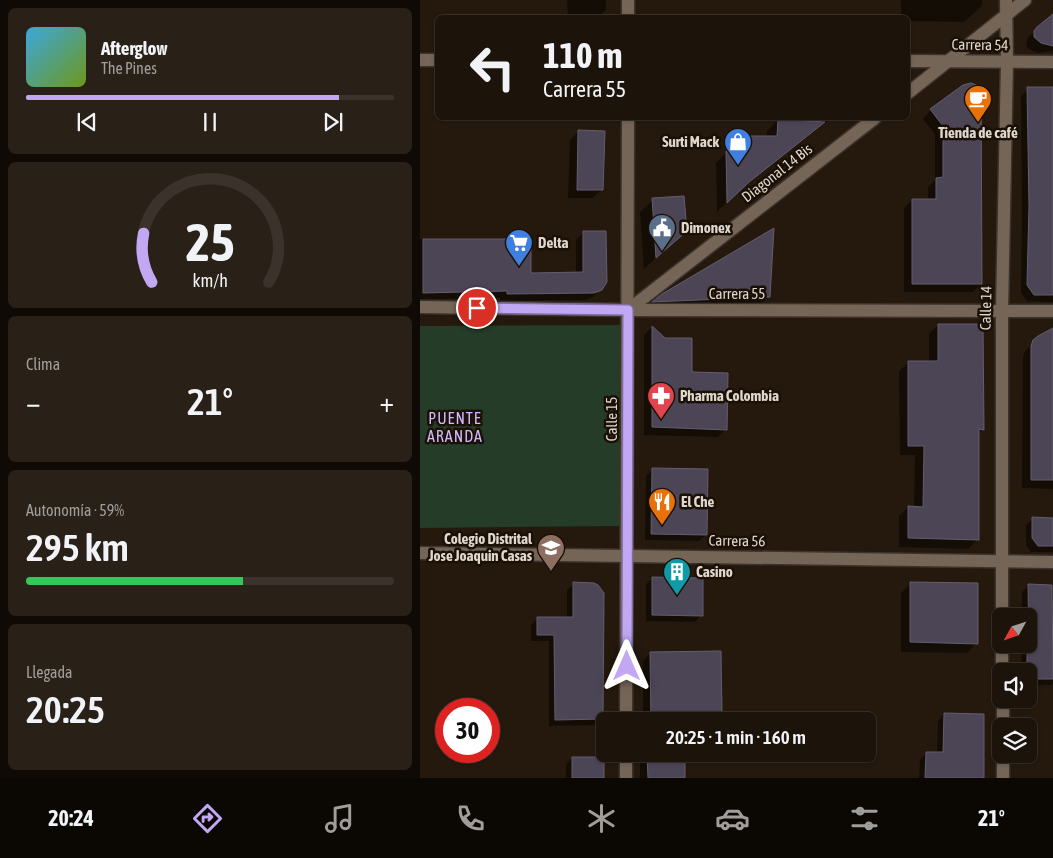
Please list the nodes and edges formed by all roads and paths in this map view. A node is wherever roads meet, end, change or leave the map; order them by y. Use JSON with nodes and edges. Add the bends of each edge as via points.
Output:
{"nodes":[{"id":1,"x":628,"y":0,"type":"edge"},
{"id":2,"x":1006,"y":0,"type":"edge"},
{"id":3,"x":1026,"y":0,"type":"edge"},
{"id":4,"x":1006,"y":14,"type":"junction"},
{"id":5,"x":628,"y":15,"type":"edge"},
{"id":6,"x":420,"y":60,"type":"edge"},
{"id":7,"x":435,"y":60,"type":"edge"},
{"id":8,"x":910,"y":61,"type":"edge"},
{"id":9,"x":948,"y":61,"type":"junction"},
{"id":10,"x":1007,"y":62,"type":"junction"},
{"id":11,"x":1053,"y":62,"type":"edge"},
{"id":12,"x":910,"y":91,"type":"edge"},
{"id":13,"x":628,"y":120,"type":"edge"},
{"id":14,"x":873,"y":120,"type":"edge"},
{"id":15,"x":420,"y":307,"type":"edge"},
{"id":16,"x":628,"y":310,"type":"junction"},
{"id":17,"x":1002,"y":311,"type":"junction"},
{"id":18,"x":1053,"y":311,"type":"edge"},
{"id":19,"x":420,"y":553,"type":"edge"},
{"id":20,"x":627,"y":556,"type":"junction"},
{"id":21,"x":1002,"y":561,"type":"junction"},
{"id":22,"x":1053,"y":562,"type":"edge"},
{"id":23,"x":1002,"y":608,"type":"edge"},
{"id":24,"x":626,"y":712,"type":"edge"},
{"id":25,"x":626,"y":762,"type":"edge"},
{"id":26,"x":1003,"y":763,"type":"edge"},
{"id":27,"x":626,"y":778,"type":"edge"},
{"id":28,"x":1003,"y":778,"type":"edge"}],
"edges":[{"from":1,"to":5,"type":"street"},
{"from":2,"to":4,"type":"street","name":"Calle 14"},
{"from":3,"to":4,"type":"street"},
{"from":4,"to":9,"type":"street"},
{"from":4,"to":10,"type":"street","name":"Calle 14"},
{"from":6,"to":7,"type":"street"},
{"from":8,"to":9,"type":"street","name":"Carrera 54"},
{"from":9,"to":10,"type":"street","name":"Carrera 54"},
{"from":9,"to":12,"type":"street"},
{"from":10,"to":11,"type":"street","name":"Carrera 54"},
{"from":10,"to":17,"type":"street","name":"Calle 14"},
{"from":13,"to":16,"type":"street","name":"Calle 15"},
{"from":14,"to":16,"type":"street","name":"Diagonal 14 Bis"},
{"from":15,"to":16,"type":"street","name":"Carrera 55"},
{"from":16,"to":17,"type":"street","name":"Carrera 55"},
{"from":16,"to":20,"type":"street","name":"Calle 15"},
{"from":17,"to":18,"type":"street","name":"Carrera 55"},
{"from":17,"to":21,"type":"street","name":"Calle 14"},
{"from":19,"to":20,"type":"street","name":"Carrera 56"},
{"from":20,"to":21,"type":"street","name":"Carrera 56"},
{"from":20,"to":24,"type":"street","name":"Calle 15"},
{"from":21,"to":22,"type":"street","name":"Carrera 56"},
{"from":21,"to":23,"type":"street","name":"Calle 14"},
{"from":25,"to":27,"type":"street"},
{"from":26,"to":28,"type":"street"}]}
